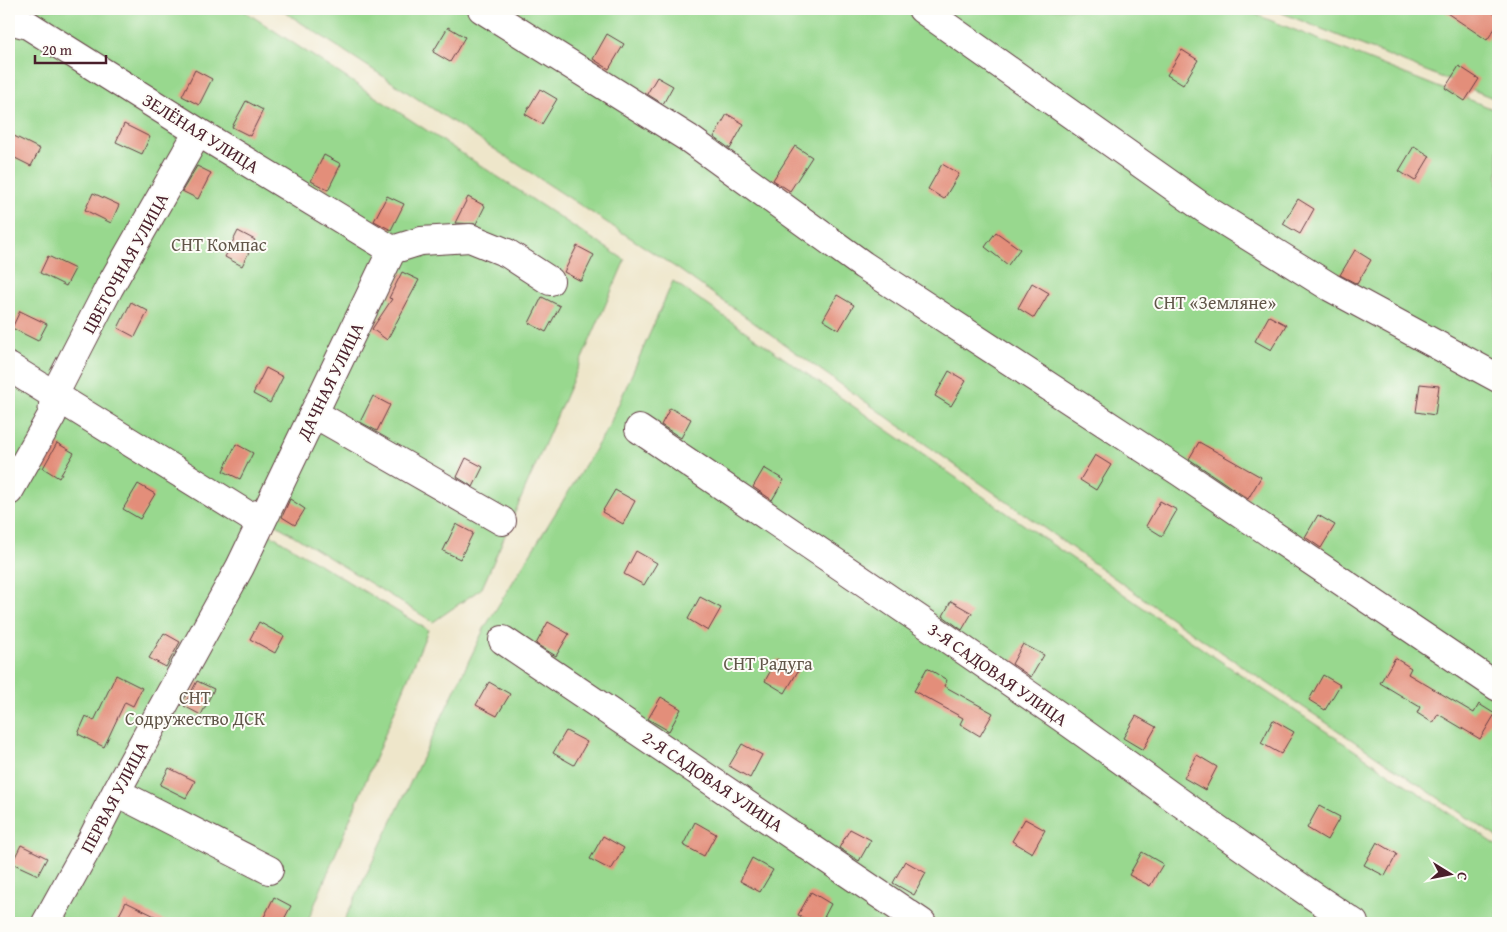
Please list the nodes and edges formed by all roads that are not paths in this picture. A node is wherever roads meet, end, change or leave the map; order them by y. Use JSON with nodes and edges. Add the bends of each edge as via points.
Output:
{"nodes":[{"id":1,"x":482,"y":9,"type":"edge"},
{"id":2,"x":922,"y":9,"type":"edge"},
{"id":3,"x":9,"y":20,"type":"edge"},
{"id":4,"x":198,"y":132,"type":"junction"},
{"id":5,"x":392,"y":250,"type":"junction"},
{"id":6,"x":550,"y":280,"type":"dead end"},
{"id":7,"x":9,"y":367,"type":"edge"},
{"id":8,"x":1498,"y":378,"type":"edge"},
{"id":9,"x":54,"y":395,"type":"junction"},
{"id":10,"x":315,"y":414,"type":"junction"},
{"id":11,"x":639,"y":429,"type":"dead end"},
{"id":12,"x":9,"y":491,"type":"edge"},
{"id":13,"x":267,"y":512,"type":"junction"},
{"id":14,"x":502,"y":521,"type":"dead end"},
{"id":15,"x":503,"y":640,"type":"dead end"},
{"id":16,"x":1496,"y":684,"type":"edge"},
{"id":17,"x":116,"y":792,"type":"junction"},
{"id":18,"x":269,"y":870,"type":"dead end"},
{"id":19,"x":46,"y":923,"type":"edge"},
{"id":20,"x":922,"y":923,"type":"edge"},
{"id":21,"x":1354,"y":923,"type":"edge"}],
"edges":[{"from":1,"to":16,"type":"street","via":[[688,138],[863,265]]},
{"from":2,"to":8,"type":"street","via":[[1205,209],[1330,287]]},
{"from":3,"to":4,"type":"street","name":"ЗЕЛЁНАЯ УЛИЦА","via":[[28,25]]},
{"from":4,"to":5,"type":"street","name":"ЗЕЛЁНАЯ УЛИЦА"},
{"from":4,"to":9,"type":"street","name":"ЦВЕТОЧНАЯ УЛИЦА","via":[[109,288]]},
{"from":5,"to":6,"type":"street","via":[[422,241],[470,238],[507,253]]},
{"from":5,"to":10,"type":"street","name":"ДАЧНАЯ УЛИЦА"},
{"from":7,"to":9,"type":"street"},
{"from":9,"to":12,"type":"street","name":"ЦВЕТОЧНАЯ УЛИЦА","via":[[52,414]]},
{"from":9,"to":13,"type":"street","via":[[249,516]]},
{"from":10,"to":13,"type":"street","name":"ДАЧНАЯ УЛИЦА"},
{"from":10,"to":14,"type":"street"},
{"from":11,"to":21,"type":"street","name":"3-Я САДОВАЯ УЛИЦА","via":[[802,538]]},
{"from":13,"to":17,"type":"street","name":"ПЕРВАЯ УЛИЦА"},
{"from":15,"to":20,"type":"street","name":"2-Я САДОВАЯ УЛИЦА"},
{"from":17,"to":18,"type":"street"},
{"from":17,"to":19,"type":"street","name":"ПЕРВАЯ УЛИЦА"}]}
